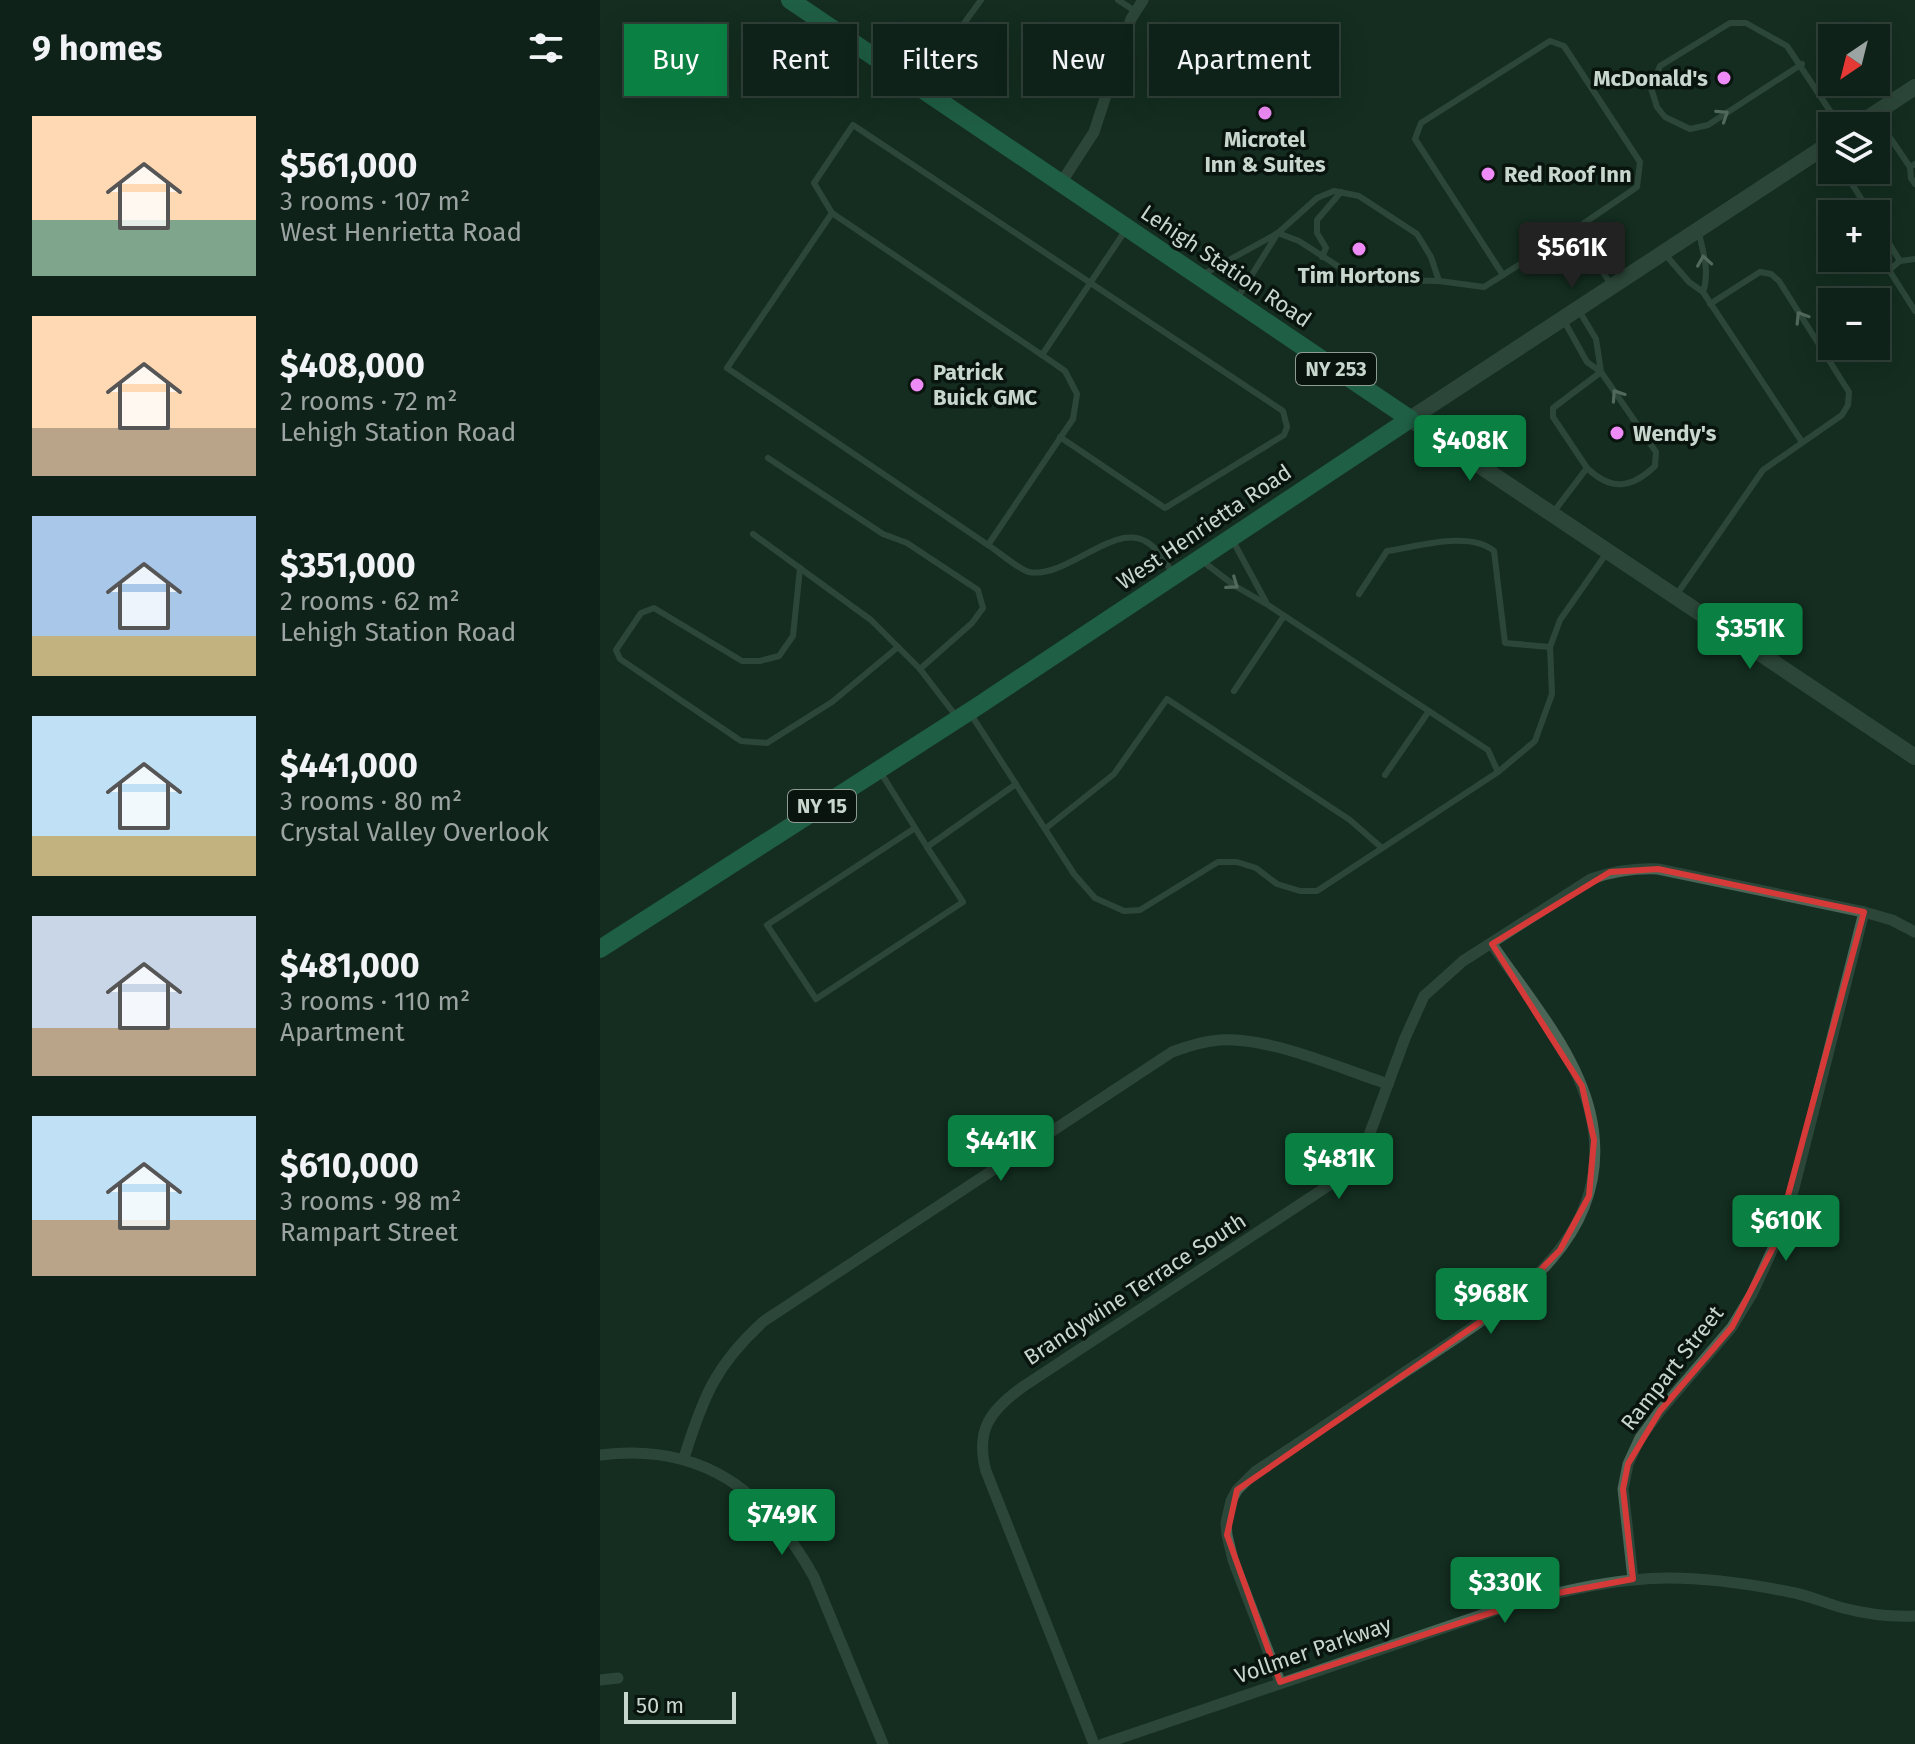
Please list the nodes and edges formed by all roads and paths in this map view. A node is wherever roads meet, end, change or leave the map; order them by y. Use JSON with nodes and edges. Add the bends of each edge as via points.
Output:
{"nodes":[{"id":1,"x":790,"y":0,"type":"edge"},
{"id":2,"x":981,"y":0,"type":"edge"},
{"id":3,"x":1118,"y":0,"type":"edge"},
{"id":4,"x":1143,"y":0,"type":"edge"},
{"id":5,"x":1135,"y":11,"type":"junction"},
{"id":6,"x":964,"y":24,"type":"edge"},
{"id":7,"x":873,"y":56,"type":"edge"},
{"id":8,"x":1802,"y":64,"type":"junction"},
{"id":9,"x":1915,"y":87,"type":"edge"},
{"id":10,"x":931,"y":96,"type":"edge"},
{"id":11,"x":1831,"y":112,"type":"edge"},
{"id":12,"x":1877,"y":112,"type":"edge"},
{"id":13,"x":1890,"y":136,"type":"edge"},
{"id":14,"x":1818,"y":154,"type":"edge"},
{"id":15,"x":1912,"y":166,"type":"edge"},
{"id":16,"x":1061,"y":183,"type":"junction"},
{"id":17,"x":1915,"y":184,"type":"edge"},
{"id":18,"x":1341,"y":192,"type":"junction"},
{"id":19,"x":832,"y":213,"type":"junction"},
{"id":20,"x":1127,"y":228,"type":"junction"},
{"id":21,"x":1574,"y":230,"type":"junction"},
{"id":22,"x":1698,"y":230,"type":"junction"},
{"id":23,"x":1278,"y":233,"type":"junction"},
{"id":24,"x":1890,"y":245,"type":"edge"},
{"id":25,"x":1664,"y":253,"type":"junction"},
{"id":26,"x":1322,"y":257,"type":"junction"},
{"id":27,"x":1915,"y":259,"type":"edge"},
{"id":28,"x":1900,"y":261,"type":"junction"},
{"id":29,"x":1503,"y":275,"type":"junction"},
{"id":30,"x":1200,"y":277,"type":"junction"},
{"id":31,"x":1439,"y":281,"type":"junction"},
{"id":32,"x":1090,"y":283,"type":"junction"},
{"id":33,"x":1613,"y":287,"type":"junction"},
{"id":34,"x":1703,"y":292,"type":"junction"},
{"id":35,"x":1236,"y":301,"type":"junction"},
{"id":36,"x":1710,"y":304,"type":"junction"},
{"id":37,"x":1578,"y":309,"type":"junction"},
{"id":38,"x":1915,"y":311,"type":"edge"},
{"id":39,"x":1563,"y":319,"type":"junction"},
{"id":40,"x":1042,"y":355,"type":"junction"},
{"id":41,"x":1601,"y":372,"type":"junction"},
{"id":42,"x":1410,"y":419,"type":"junction"},
{"id":43,"x":1060,"y":437,"type":"junction"},
{"id":44,"x":1802,"y":442,"type":"junction"},
{"id":45,"x":768,"y":458,"type":"dead end"},
{"id":46,"x":1587,"y":468,"type":"junction"},
{"id":47,"x":1552,"y":514,"type":"junction"},
{"id":48,"x":753,"y":534,"type":"dead end"},
{"id":49,"x":1231,"y":538,"type":"junction"},
{"id":50,"x":988,"y":545,"type":"junction"},
{"id":51,"x":1608,"y":551,"type":"junction"},
{"id":52,"x":1200,"y":559,"type":"junction"},
{"id":53,"x":800,"y":568,"type":"junction"},
{"id":54,"x":1175,"y":576,"type":"junction"},
{"id":55,"x":1359,"y":594,"type":"dead end"},
{"id":56,"x":1675,"y":596,"type":"junction"},
{"id":57,"x":1268,"y":605,"type":"junction"},
{"id":58,"x":1284,"y":616,"type":"junction"},
{"id":59,"x":898,"y":647,"type":"junction"},
{"id":60,"x":1550,"y":647,"type":"junction"},
{"id":61,"x":920,"y":669,"type":"junction"},
{"id":62,"x":1234,"y":691,"type":"dead end"},
{"id":63,"x":1429,"y":711,"type":"junction"},
{"id":64,"x":964,"y":716,"type":"junction"},
{"id":65,"x":1915,"y":757,"type":"edge"},
{"id":66,"x":879,"y":770,"type":"junction"},
{"id":67,"x":1498,"y":772,"type":"junction"},
{"id":68,"x":1385,"y":775,"type":"dead end"},
{"id":69,"x":1016,"y":784,"type":"junction"},
{"id":70,"x":915,"y":828,"type":"junction"},
{"id":71,"x":1045,"y":829,"type":"junction"},
{"id":72,"x":927,"y":847,"type":"junction"},
{"id":73,"x":1382,"y":848,"type":"junction"},
{"id":74,"x":1864,"y":912,"type":"junction"},
{"id":75,"x":1915,"y":932,"type":"edge"},
{"id":76,"x":1492,"y":944,"type":"junction"},
{"id":77,"x":600,"y":949,"type":"edge"},
{"id":78,"x":1388,"y":1084,"type":"junction"},
{"id":79,"x":600,"y":1455,"type":"edge"},
{"id":80,"x":684,"y":1458,"type":"junction"},
{"id":81,"x":1633,"y":1579,"type":"junction"},
{"id":82,"x":1915,"y":1616,"type":"edge"},
{"id":83,"x":618,"y":1678,"type":"dead end"},
{"id":84,"x":600,"y":1680,"type":"edge"},
{"id":85,"x":1280,"y":1682,"type":"junction"},
{"id":86,"x":883,"y":1744,"type":"edge"},
{"id":87,"x":1094,"y":1744,"type":"edge"},
{"id":88,"x":1103,"y":1744,"type":"edge"}],
"edges":[{"from":1,"to":7,"type":"main road","name":"Lehigh Station Road","number":"NY 253"},
{"from":2,"to":6,"type":"lane"},
{"from":3,"to":5,"type":"lane"},
{"from":4,"to":5,"type":"street"},
{"from":5,"to":16,"type":"street","via":[[1094,132]]},
{"from":8,"to":8,"type":"lane","one_way":true,"via":[[1787,46],[1746,23],[1730,23],[1660,66],[1651,88],[1665,117],[1690,129],[1708,125]]},
{"from":8,"to":11,"type":"lane"},
{"from":9,"to":12,"type":"street"},
{"from":10,"to":16,"type":"main road","name":"Lehigh Station Road","number":"NY 253"},
{"from":13,"to":15,"type":"lane"},
{"from":14,"to":22,"type":"street","name":"West Henrietta Road","number":"NY 15"},
{"from":15,"to":17,"type":"lane"},
{"from":16,"to":20,"type":"main road","name":"Lehigh Station Road","number":"NY 253"},
{"from":18,"to":23,"type":"lane","via":[[1317,198]]},
{"from":18,"to":26,"type":"lane","via":[[1317,220],[1326,248]]},
{"from":18,"to":31,"type":"lane","via":[[1359,196],[1417,234]]},
{"from":19,"to":32,"type":"lane","via":[[814,183],[853,125]]},
{"from":19,"to":40,"type":"lane"},
{"from":19,"to":50,"type":"lane","via":[[727,368]]},
{"from":20,"to":30,"type":"main road","name":"Lehigh Station Road","number":"NY 253"},
{"from":20,"to":32,"type":"lane"},
{"from":21,"to":29,"type":"lane"},
{"from":21,"to":29,"type":"lane","via":[[1637,187],[1640,162],[1564,46],[1550,41],[1421,123],[1415,139]]},
{"from":21,"to":33,"type":"lane"},
{"from":22,"to":25,"type":"street","name":"West Henrietta Road","number":"NY 15"},
{"from":34,"to":22,"type":"lane","one_way":true,"via":[[1706,267]]},
{"from":23,"to":26,"type":"lane"},
{"from":23,"to":30,"type":"lane"},
{"from":23,"to":35,"type":"lane"},
{"from":24,"to":28,"type":"lane"},
{"from":25,"to":33,"type":"street","name":"West Henrietta Road","number":"NY 15"},
{"from":25,"to":34,"type":"lane"},
{"from":26,"to":31,"type":"lane","via":[[1358,279]]},
{"from":27,"to":28,"type":"lane"},
{"from":28,"to":38,"type":"lane","via":[[1889,270]]},
{"from":29,"to":31,"type":"lane","via":[[1484,287]]},
{"from":30,"to":35,"type":"main road","name":"Lehigh Station Road","number":"NY 253"},
{"from":32,"to":40,"type":"lane"},
{"from":32,"to":43,"type":"lane","via":[[1283,411],[1287,427],[1284,435],[1165,508]]},
{"from":33,"to":37,"type":"street","name":"West Henrietta Road","number":"NY 15"},
{"from":34,"to":36,"type":"lane"},
{"from":35,"to":42,"type":"main road","name":"Lehigh Station Road","number":"NY 253"},
{"from":36,"to":44,"type":"lane"},
{"from":44,"to":36,"type":"lane","one_way":true,"via":[[1842,415],[1849,392],[1779,281],[1760,272]]},
{"from":37,"to":39,"type":"street","name":"West Henrietta Road","number":"NY 15"},
{"from":37,"to":41,"type":"lane","via":[[1596,339]]},
{"from":39,"to":41,"type":"lane","via":[[1587,362]]},
{"from":39,"to":42,"type":"street","name":"West Henrietta Road","number":"NY 15"},
{"from":40,"to":43,"type":"lane","via":[[1065,371],[1077,394],[1073,419]]},
{"from":41,"to":46,"type":"lane","via":[[1553,408],[1553,417]]},
{"from":46,"to":41,"type":"lane","one_way":true,"via":[[1601,481],[1620,485],[1643,476],[1656,460],[1656,452]]},
{"from":42,"to":47,"type":"street","name":"Lehigh Station Road"},
{"from":42,"to":49,"type":"main road","name":"West Henrietta Road","number":"NY 15"},
{"from":43,"to":50,"type":"lane"},
{"from":44,"to":56,"type":"lane","via":[[1763,470]]},
{"from":45,"to":61,"type":"lane","via":[[978,590],[983,608],[972,623]]},
{"from":46,"to":47,"type":"lane"},
{"from":47,"to":51,"type":"street","name":"Lehigh Station Road"},
{"from":48,"to":53,"type":"lane"},
{"from":49,"to":52,"type":"main road","name":"West Henrietta Road","number":"NY 15"},
{"from":49,"to":57,"type":"lane"},
{"from":50,"to":54,"type":"lane","via":[[1028,572],[1053,570],[1120,538],[1137,537],[1158,551]]},
{"from":51,"to":56,"type":"street","name":"Lehigh Station Road"},
{"from":51,"to":60,"type":"lane","via":[[1560,620]]},
{"from":52,"to":54,"type":"main road","name":"West Henrietta Road","number":"NY 15"},
{"from":52,"to":57,"type":"lane","one_way":true},
{"from":53,"to":59,"type":"lane","via":[[871,620]]},
{"from":53,"to":59,"type":"lane","via":[[793,636],[779,656],[742,661],[654,608],[641,613],[616,650],[620,659],[741,741],[767,743],[832,702]]},
{"from":54,"to":64,"type":"main road","name":"West Henrietta Road","number":"NY 15"},
{"from":55,"to":60,"type":"lane","via":[[1387,551],[1467,539],[1485,543],[1494,551],[1505,643]]},
{"from":56,"to":65,"type":"street","name":"Lehigh Station Road"},
{"from":57,"to":58,"type":"lane"},
{"from":58,"to":62,"type":"lane"},
{"from":58,"to":63,"type":"lane"},
{"from":59,"to":61,"type":"lane"},
{"from":60,"to":67,"type":"lane","via":[[1552,694],[1542,726],[1535,741]]},
{"from":61,"to":64,"type":"lane"},
{"from":63,"to":67,"type":"lane","via":[[1488,750]]},
{"from":63,"to":68,"type":"lane"},
{"from":64,"to":66,"type":"main road","name":"West Henrietta Road","number":"NY 15"},
{"from":64,"to":69,"type":"lane"},
{"from":66,"to":70,"type":"lane"},
{"from":66,"to":77,"type":"main road","name":"West Henrietta Road","number":"NY 15"},
{"from":67,"to":73,"type":"lane"},
{"from":69,"to":71,"type":"lane"},
{"from":69,"to":72,"type":"lane"},
{"from":70,"to":72,"type":"lane"},
{"from":70,"to":72,"type":"lane","via":[[767,925],[816,999],[963,902]]},
{"from":71,"to":73,"type":"lane","via":[[1095,898],[1124,911],[1140,910],[1218,862],[1237,862],[1277,884],[1317,891]]},
{"from":71,"to":73,"type":"lane","via":[[1114,774],[1167,699],[1350,820]]},
{"from":74,"to":75,"type":"street","name":"Brandywine Terrace South"},
{"from":74,"to":76,"type":"street","name":"Brandywine Terrace South","via":[[1632,868],[1591,879]]},
{"from":74,"to":81,"type":"street","name":"Rampart Street","via":[[1775,1244],[1732,1327],[1647,1429],[1628,1464],[1623,1489]]},
{"from":76,"to":78,"type":"street","name":"Brandywine Terrace South","via":[[1463,961],[1424,996]]},
{"from":76,"to":85,"type":"street","via":[[1582,1086],[1594,1140],[1589,1196],[1560,1250],[1509,1302],[1256,1471],[1237,1490],[1228,1512],[1227,1535]]},
{"from":78,"to":80,"type":"street","via":[[1245,1040],[1197,1043],[1172,1052],[764,1321],[723,1362]]},
{"from":78,"to":87,"type":"street","name":"Brandywine Terrace South","via":[[1364,1149],[1340,1178],[1024,1386],[999,1406],[986,1427],[981,1451],[986,1471]]},
{"from":79,"to":80,"type":"street","via":[[649,1452]]},
{"from":80,"to":86,"type":"street","via":[[739,1486],[763,1506],[799,1551],[826,1603]]},
{"from":81,"to":82,"type":"street","name":"Vollmer Parkway","via":[[1742,1584],[1794,1592],[1845,1608]]},
{"from":81,"to":85,"type":"street","name":"Vollmer Parkway","via":[[1542,1596]]},
{"from":83,"to":84,"type":"street"},
{"from":85,"to":88,"type":"street","name":"Vollmer Parkway"}]}
